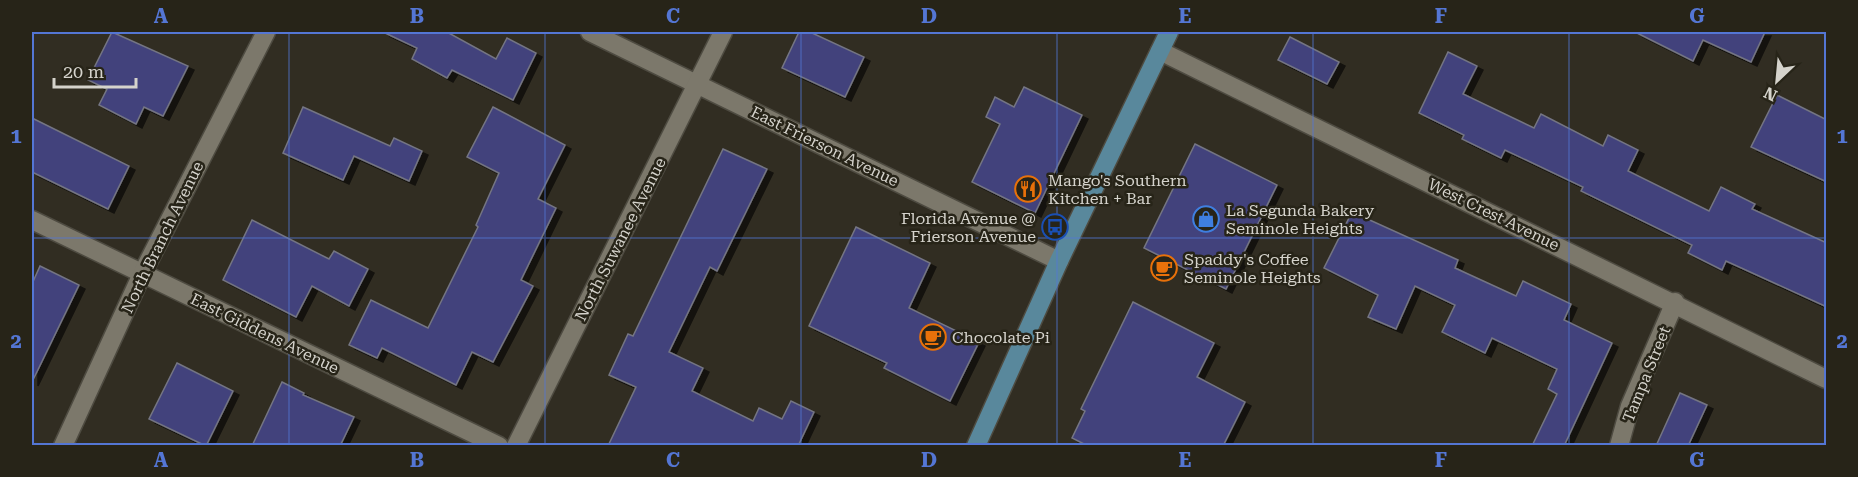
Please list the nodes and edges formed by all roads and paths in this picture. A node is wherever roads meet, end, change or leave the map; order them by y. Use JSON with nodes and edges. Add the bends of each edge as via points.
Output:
{"nodes":[{"id":1,"x":266,"y":32,"type":"edge"},
{"id":2,"x":590,"y":32,"type":"edge"},
{"id":3,"x":723,"y":32,"type":"edge"},
{"id":4,"x":1169,"y":32,"type":"edge"},
{"id":5,"x":1160,"y":51,"type":"junction"},
{"id":6,"x":698,"y":83,"type":"junction"},
{"id":7,"x":32,"y":220,"type":"edge"},
{"id":8,"x":1059,"y":261,"type":"junction"},
{"id":9,"x":142,"y":274,"type":"junction"},
{"id":10,"x":1675,"y":303,"type":"junction"},
{"id":11,"x":1827,"y":379,"type":"edge"},
{"id":12,"x":63,"y":446,"type":"edge"},
{"id":13,"x":499,"y":446,"type":"edge"},
{"id":14,"x":516,"y":446,"type":"edge"},
{"id":15,"x":976,"y":446,"type":"edge"},
{"id":16,"x":1619,"y":446,"type":"edge"}],
"edges":[{"from":1,"to":9,"type":"street","name":"North Branch Avenue"},
{"from":2,"to":6,"type":"street","name":"East Frierson Avenue"},
{"from":3,"to":6,"type":"street","name":"North Suwanee Avenue"},
{"from":4,"to":5,"type":"main road"},
{"from":5,"to":8,"type":"main road"},
{"from":5,"to":10,"type":"street","name":"West Crest Avenue"},
{"from":6,"to":8,"type":"street","name":"East Frierson Avenue"},
{"from":6,"to":14,"type":"street","name":"North Suwanee Avenue"},
{"from":7,"to":9,"type":"street","name":"East Giddens Avenue"},
{"from":8,"to":15,"type":"main road"},
{"from":9,"to":12,"type":"street","name":"North Branch Avenue"},
{"from":9,"to":13,"type":"street","name":"East Giddens Avenue"},
{"from":10,"to":11,"type":"street","name":"West Crest Avenue"},
{"from":10,"to":16,"type":"street","name":"Tampa Street","via":[[1630,406]]}]}
